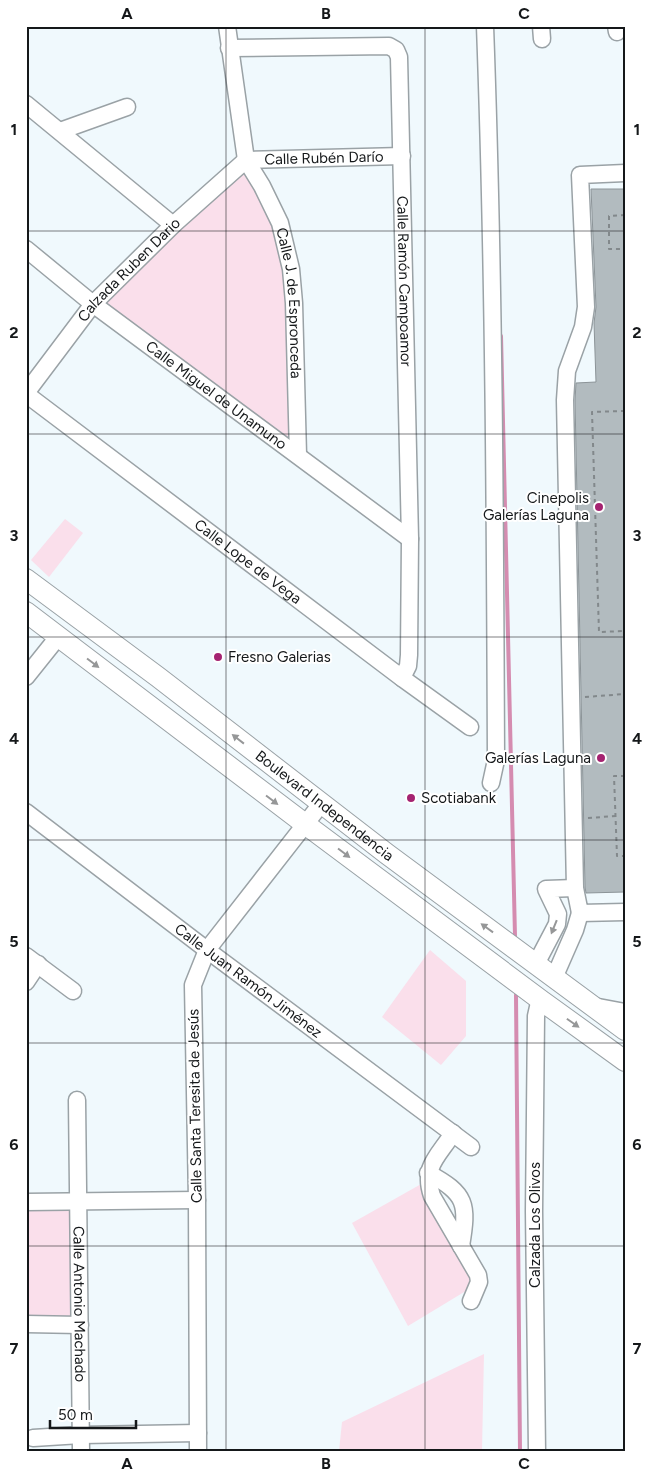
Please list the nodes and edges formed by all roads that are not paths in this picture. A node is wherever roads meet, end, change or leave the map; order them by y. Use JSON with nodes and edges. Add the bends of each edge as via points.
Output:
{"nodes":[{"id":1,"x":227,"y":26,"type":"edge"},
{"id":2,"x":485,"y":26,"type":"edge"},
{"id":3,"x":229,"y":48,"type":"junction"},
{"id":4,"x":26,"y":104,"type":"edge"},
{"id":5,"x":127,"y":106,"type":"dead end"},
{"id":6,"x":60,"y":131,"type":"junction"},
{"id":7,"x":402,"y":156,"type":"junction"},
{"id":8,"x":246,"y":160,"type":"junction"},
{"id":9,"x":625,"y":173,"type":"edge"},
{"id":10,"x":173,"y":225,"type":"junction"},
{"id":11,"x":26,"y":249,"type":"edge"},
{"id":12,"x":93,"y":304,"type":"junction"},
{"id":13,"x":26,"y":394,"type":"edge"},
{"id":14,"x":298,"y":455,"type":"junction"},
{"id":15,"x":410,"y":539,"type":"junction"},
{"id":16,"x":26,"y":579,"type":"edge"},
{"id":17,"x":26,"y":598,"type":"edge"},
{"id":18,"x":67,"y":610,"type":"junction"},
{"id":19,"x":26,"y":612,"type":"edge"},
{"id":20,"x":58,"y":636,"type":"junction"},
{"id":21,"x":26,"y":677,"type":"edge"},
{"id":22,"x":158,"y":677,"type":"junction"},
{"id":23,"x":402,"y":678,"type":"junction"},
{"id":24,"x":470,"y":727,"type":"dead end"},
{"id":25,"x":491,"y":783,"type":"dead end"},
{"id":26,"x":321,"y":804,"type":"junction"},
{"id":27,"x":26,"y":812,"type":"edge"},
{"id":28,"x":305,"y":824,"type":"junction"},
{"id":29,"x":576,"y":888,"type":"junction"},
{"id":30,"x":625,"y":912,"type":"edge"},
{"id":31,"x":580,"y":913,"type":"junction"},
{"id":32,"x":448,"y":930,"type":"junction"},
{"id":33,"x":207,"y":950,"type":"junction"},
{"id":34,"x":518,"y":952,"type":"junction"},
{"id":35,"x":32,"y":960,"type":"edge"},
{"id":36,"x":536,"y":964,"type":"junction"},
{"id":37,"x":554,"y":978,"type":"junction"},
{"id":38,"x":26,"y":982,"type":"edge"},
{"id":39,"x":73,"y":991,"type":"dead end"},
{"id":40,"x":542,"y":1001,"type":"junction"},
{"id":41,"x":593,"y":1006,"type":"junction"},
{"id":42,"x":625,"y":1012,"type":"edge"},
{"id":43,"x":625,"y":1030,"type":"edge"},
{"id":44,"x":625,"y":1061,"type":"edge"},
{"id":45,"x":77,"y":1100,"type":"dead end"},
{"id":46,"x":453,"y":1133,"type":"junction"},
{"id":47,"x":471,"y":1147,"type":"dead end"},
{"id":48,"x":428,"y":1173,"type":"junction"},
{"id":49,"x":197,"y":1200,"type":"junction"},
{"id":50,"x":26,"y":1202,"type":"edge"},
{"id":51,"x":79,"y":1202,"type":"junction"},
{"id":52,"x":461,"y":1246,"type":"junction"},
{"id":53,"x":471,"y":1301,"type":"dead end"},
{"id":54,"x":26,"y":1324,"type":"edge"},
{"id":55,"x":80,"y":1325,"type":"junction"},
{"id":56,"x":198,"y":1433,"type":"junction"},
{"id":57,"x":33,"y":1438,"type":"dead end"},
{"id":58,"x":81,"y":1443,"type":"edge"},
{"id":59,"x":198,"y":1451,"type":"edge"},
{"id":60,"x":537,"y":1451,"type":"edge"}],
"edges":[{"from":1,"to":3,"type":"street"},
{"from":2,"to":25,"type":"street","via":[[496,520],[496,760]]},
{"from":3,"to":7,"type":"street","name":"Calle Ramón Campoamor","via":[[389,46],[396,50],[399,57]]},
{"from":3,"to":8,"type":"street"},
{"from":4,"to":6,"type":"street"},
{"from":5,"to":6,"type":"street"},
{"from":6,"to":10,"type":"street"},
{"from":7,"to":8,"type":"street","name":"Calle Rubén Darío"},
{"from":7,"to":15,"type":"street","name":"Calle Ramón Campoamor"},
{"from":8,"to":10,"type":"street","name":"Calzada Ruben Dario"},
{"from":8,"to":14,"type":"street","name":"Calle J. de Espronceda","via":[[280,224],[291,269]]},
{"from":9,"to":29,"type":"street","via":[[580,175],[586,307],[583,326],[567,371],[565,400]]},
{"from":10,"to":12,"type":"street","name":"Calzada Ruben Dario"},
{"from":11,"to":12,"type":"street","name":"Calle Miguel de Unamuno"},
{"from":12,"to":13,"type":"street","name":"Calzada Ruben Dario"},
{"from":12,"to":14,"type":"street","name":"Calle Miguel de Unamuno"},
{"from":13,"to":23,"type":"street","name":"Calle Lope de Vega"},
{"from":14,"to":15,"type":"street","name":"Calle Miguel de Unamuno"},
{"from":15,"to":23,"type":"street","name":"Calle Ramón Campoamor","via":[[409,655]]},
{"from":16,"to":18,"type":"main road","name":"Boulevard Independencia"},
{"from":17,"to":18,"type":"main road","via":[[49,613]]},
{"from":18,"to":22,"type":"main road","name":"Boulevard Independencia"},
{"from":19,"to":20,"type":"main road","name":"Boulevard Independencia"},
{"from":20,"to":21,"type":"street"},
{"from":20,"to":22,"type":"main road","via":[[74,632],[113,657]]},
{"from":20,"to":28,"type":"main road","name":"Boulevard Independencia","one_way":true},
{"from":26,"to":22,"type":"main road","name":"Boulevard Independencia","one_way":true},
{"from":23,"to":24,"type":"street","name":"Calle Lope de Vega"},
{"from":26,"to":28,"type":"street","name":"Calle Santa Teresita de Jesús"},
{"from":34,"to":26,"type":"main road","name":"Boulevard Independencia","one_way":true},
{"from":27,"to":33,"type":"street","name":"Calle Juan Ramón Jiménez"},
{"from":28,"to":32,"type":"main road","name":"Boulevard Independencia","one_way":true},
{"from":28,"to":33,"type":"street","name":"Calle Santa Teresita de Jesús"},
{"from":29,"to":31,"type":"street"},
{"from":29,"to":36,"type":"street","one_way":true,"via":[[546,889],[558,914],[557,924]]},
{"from":30,"to":31,"type":"street"},
{"from":31,"to":37,"type":"street"},
{"from":32,"to":34,"type":"main road","via":[[520,977],[525,977],[529,974],[529,964]]},
{"from":32,"to":40,"type":"main road","name":"Boulevard Independencia"},
{"from":33,"to":46,"type":"street","name":"Calle Juan Ramón Jiménez"},
{"from":33,"to":49,"type":"street","name":"Calle Santa Teresita de Jesús","via":[[193,985]]},
{"from":34,"to":36,"type":"main road","name":"Boulevard Independencia"},
{"from":35,"to":38,"type":"street"},
{"from":35,"to":39,"type":"street"},
{"from":36,"to":37,"type":"main road","name":"Boulevard Independencia"},
{"from":37,"to":41,"type":"main road","name":"Boulevard Independencia"},
{"from":40,"to":44,"type":"main road","name":"Boulevard Independencia","one_way":true},
{"from":40,"to":60,"type":"street","name":"Calzada Los Olivos","via":[[536,1016]]},
{"from":41,"to":42,"type":"street"},
{"from":41,"to":43,"type":"main road","name":"Boulevard Independencia"},
{"from":45,"to":51,"type":"street","name":"Calle Antonio Machado"},
{"from":46,"to":47,"type":"street","name":"Calle Juan Ramón Jiménez"},
{"from":46,"to":48,"type":"street"},
{"from":48,"to":52,"type":"street","via":[[432,1196]]},
{"from":48,"to":52,"type":"street","via":[[449,1184],[464,1206],[466,1220]]},
{"from":49,"to":51,"type":"street"},
{"from":49,"to":56,"type":"street","name":"Calle Santa Teresita de Jesús"},
{"from":50,"to":51,"type":"street"},
{"from":51,"to":55,"type":"street","name":"Calle Antonio Machado"},
{"from":52,"to":53,"type":"street","via":[[479,1280]]},
{"from":54,"to":55,"type":"street"},
{"from":55,"to":58,"type":"street","name":"Calle Antonio Machado"},
{"from":56,"to":58,"type":"street"},
{"from":56,"to":59,"type":"street","name":"Calle Santa Teresita de Jesús"},
{"from":57,"to":58,"type":"street"}]}
